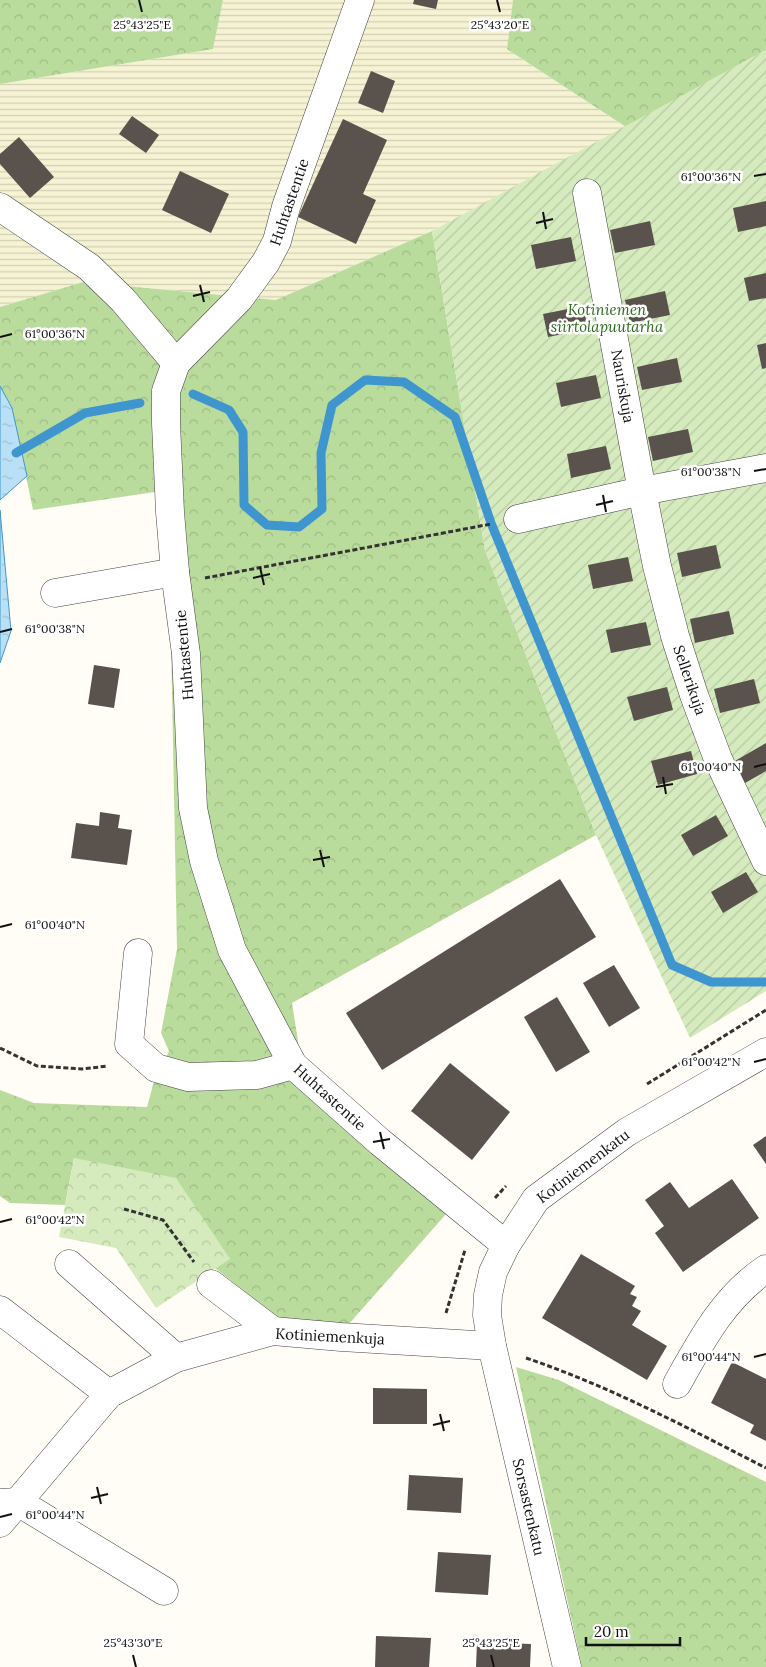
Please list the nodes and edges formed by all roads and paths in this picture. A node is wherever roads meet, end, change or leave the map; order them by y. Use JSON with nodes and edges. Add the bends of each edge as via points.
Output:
{"nodes":[{"id":1,"x":360,"y":0,"type":"edge"},
{"id":2,"x":587,"y":193,"type":"dead end"},
{"id":3,"x":0,"y":207,"type":"edge"},
{"id":4,"x":176,"y":363,"type":"junction"},
{"id":5,"x":766,"y":468,"type":"edge"},
{"id":6,"x":642,"y":491,"type":"junction"},
{"id":7,"x":518,"y":519,"type":"dead end"},
{"id":8,"x":470,"y":528,"type":"dead end"},
{"id":9,"x":176,"y":578,"type":"junction"},
{"id":10,"x":55,"y":592,"type":"dead end"},
{"id":11,"x":766,"y":861,"type":"edge"},
{"id":12,"x":138,"y":953,"type":"dead end"},
{"id":13,"x":0,"y":1048,"type":"edge"},
{"id":14,"x":766,"y":1052,"type":"edge"},
{"id":15,"x":293,"y":1065,"type":"junction"},
{"id":16,"x":156,"y":1068,"type":"junction"},
{"id":17,"x":124,"y":1209,"type":"dead end"},
{"id":18,"x":506,"y":1245,"type":"junction"},
{"id":19,"x":69,"y":1264,"type":"dead end"},
{"id":20,"x":766,"y":1269,"type":"edge"},
{"id":21,"x":211,"y":1284,"type":"joint"},
{"id":22,"x":0,"y":1310,"type":"edge"},
{"id":23,"x":273,"y":1331,"type":"junction"},
{"id":24,"x":492,"y":1346,"type":"junction"},
{"id":25,"x":176,"y":1358,"type":"junction"},
{"id":26,"x":678,"y":1384,"type":"dead end"},
{"id":27,"x":109,"y":1394,"type":"junction"},
{"id":28,"x":766,"y":1468,"type":"edge"},
{"id":29,"x":9,"y":1502,"type":"edge"},
{"id":30,"x":0,"y":1523,"type":"edge"},
{"id":31,"x":164,"y":1591,"type":"dead end"},
{"id":32,"x":567,"y":1667,"type":"edge"}],
"edges":[{"from":1,"to":4,"type":"street","name":"Huhtastentie","via":[[274,248],[239,299]]},
{"from":2,"to":6,"type":"street","name":"Nauriskuja"},
{"from":3,"to":4,"type":"street","via":[[88,267],[122,300]]},
{"from":4,"to":9,"type":"street","name":"Huhtastentie","via":[[166,391],[166,415]]},
{"from":5,"to":6,"type":"street"},
{"from":6,"to":7,"type":"street"},
{"from":6,"to":11,"type":"street","name":"Sellerikuja","via":[[657,566],[694,695],[718,759]]},
{"from":8,"to":9,"type":"path"},
{"from":9,"to":10,"type":"street"},
{"from":9,"to":15,"type":"street","name":"Huhtastentie","via":[[186,654],[193,808],[204,861],[232,950]]},
{"from":12,"to":16,"type":"street","via":[[129,1044]]},
{"from":13,"to":16,"type":"path","via":[[37,1066]]},
{"from":14,"to":18,"type":"street","name":"Kotiniemenkatu","via":[[628,1132],[536,1199]]},
{"from":15,"to":16,"type":"street","via":[[257,1075],[188,1077]]},
{"from":15,"to":18,"type":"street","name":"Huhtastentie","via":[[380,1142]]},
{"from":17,"to":21,"type":"path","via":[[163,1220]]},
{"from":18,"to":24,"type":"street","name":"Kotiniemenkatu","via":[[493,1272],[488,1295],[487,1316]]},
{"from":19,"to":25,"type":"street"},
{"from":20,"to":26,"type":"street","via":[[748,1281],[708,1329]]},
{"from":21,"to":23,"type":"street"},
{"from":22,"to":27,"type":"street"},
{"from":23,"to":24,"type":"street","name":"Kotiniemenkuja"},
{"from":23,"to":25,"type":"street","name":"Kotiniemenkuja"},
{"from":24,"to":28,"type":"path","via":[[554,1367],[662,1415]]},
{"from":24,"to":32,"type":"street","name":"Sorsastenkatu"},
{"from":25,"to":27,"type":"street","name":"Kotiniemenkuja"},
{"from":27,"to":29,"type":"street","name":"Kotiniemenkuja"},
{"from":29,"to":30,"type":"street","name":"Kotiniemenkuja"},
{"from":29,"to":31,"type":"street"}]}
